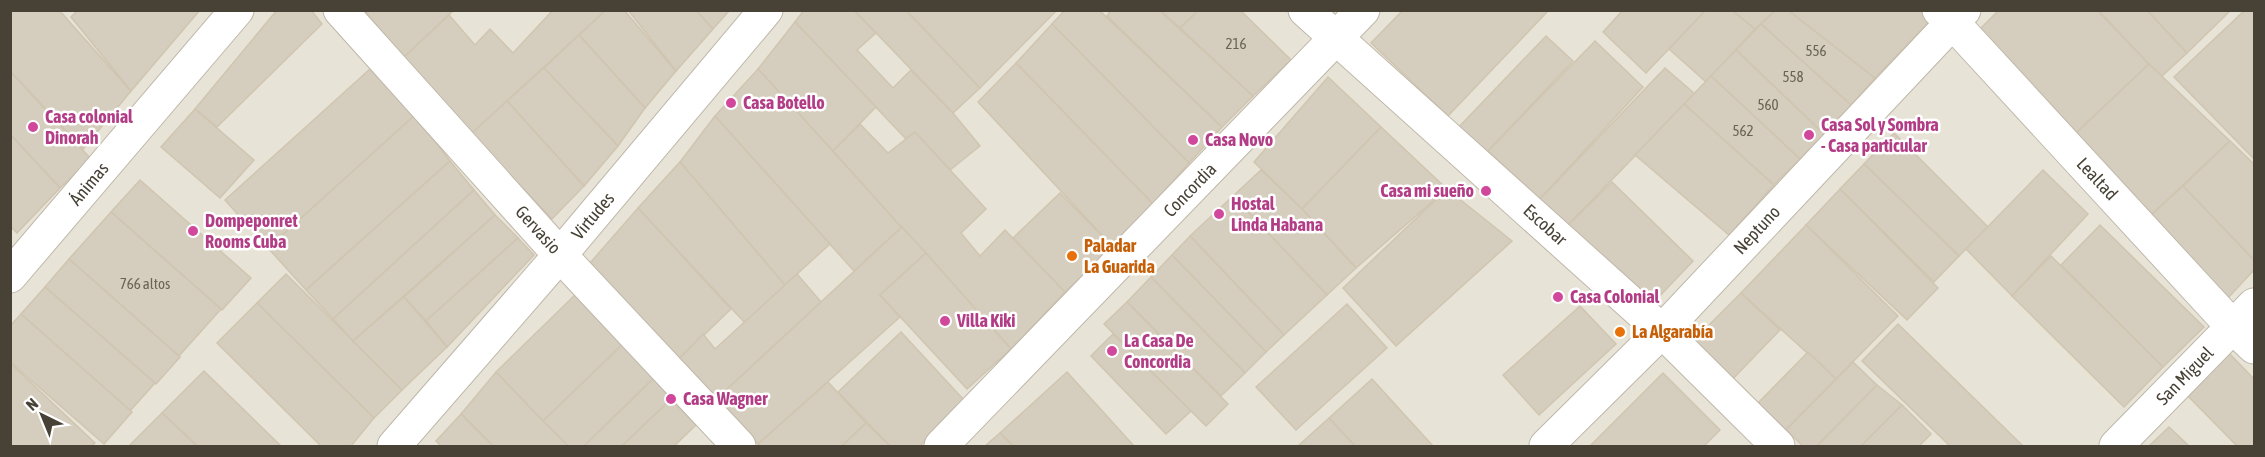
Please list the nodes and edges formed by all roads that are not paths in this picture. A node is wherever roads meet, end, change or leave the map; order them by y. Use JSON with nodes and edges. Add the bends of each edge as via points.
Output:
{"nodes":[{"id":1,"x":237,"y":10,"type":"edge"},
{"id":2,"x":340,"y":10,"type":"edge"},
{"id":3,"x":766,"y":10,"type":"edge"},
{"id":4,"x":1305,"y":10,"type":"edge"},
{"id":5,"x":1363,"y":10,"type":"edge"},
{"id":6,"x":1952,"y":15,"type":"edge"},
{"id":7,"x":1337,"y":37,"type":"junction"},
{"id":8,"x":560,"y":255,"type":"junction"},
{"id":9,"x":10,"y":276,"type":"edge"},
{"id":10,"x":2247,"y":326,"type":"edge"},
{"id":11,"x":1662,"y":331,"type":"junction"},
{"id":12,"x":394,"y":447,"type":"edge"},
{"id":13,"x":739,"y":447,"type":"edge"},
{"id":14,"x":941,"y":447,"type":"edge"},
{"id":15,"x":1546,"y":447,"type":"edge"},
{"id":16,"x":1778,"y":447,"type":"edge"},
{"id":17,"x":2116,"y":447,"type":"edge"}],
"edges":[{"from":1,"to":9,"type":"street","name":"Ánimas"},
{"from":2,"to":8,"type":"street","name":"Gervasio"},
{"from":3,"to":8,"type":"street","name":"Virtudes"},
{"from":4,"to":7,"type":"street","name":"Escobar"},
{"from":5,"to":7,"type":"street","name":"Concordia"},
{"from":6,"to":10,"type":"street","name":"Lealtad"},
{"from":6,"to":11,"type":"street","name":"Neptuno"},
{"from":7,"to":11,"type":"street","name":"Escobar"},
{"from":7,"to":14,"type":"street","name":"Concordia"},
{"from":8,"to":12,"type":"street","name":"Virtudes"},
{"from":8,"to":13,"type":"street","name":"Gervasio"},
{"from":10,"to":17,"type":"street","name":"San Miguel"},
{"from":11,"to":15,"type":"street","name":"Neptuno"},
{"from":11,"to":16,"type":"street","name":"Escobar"}]}
